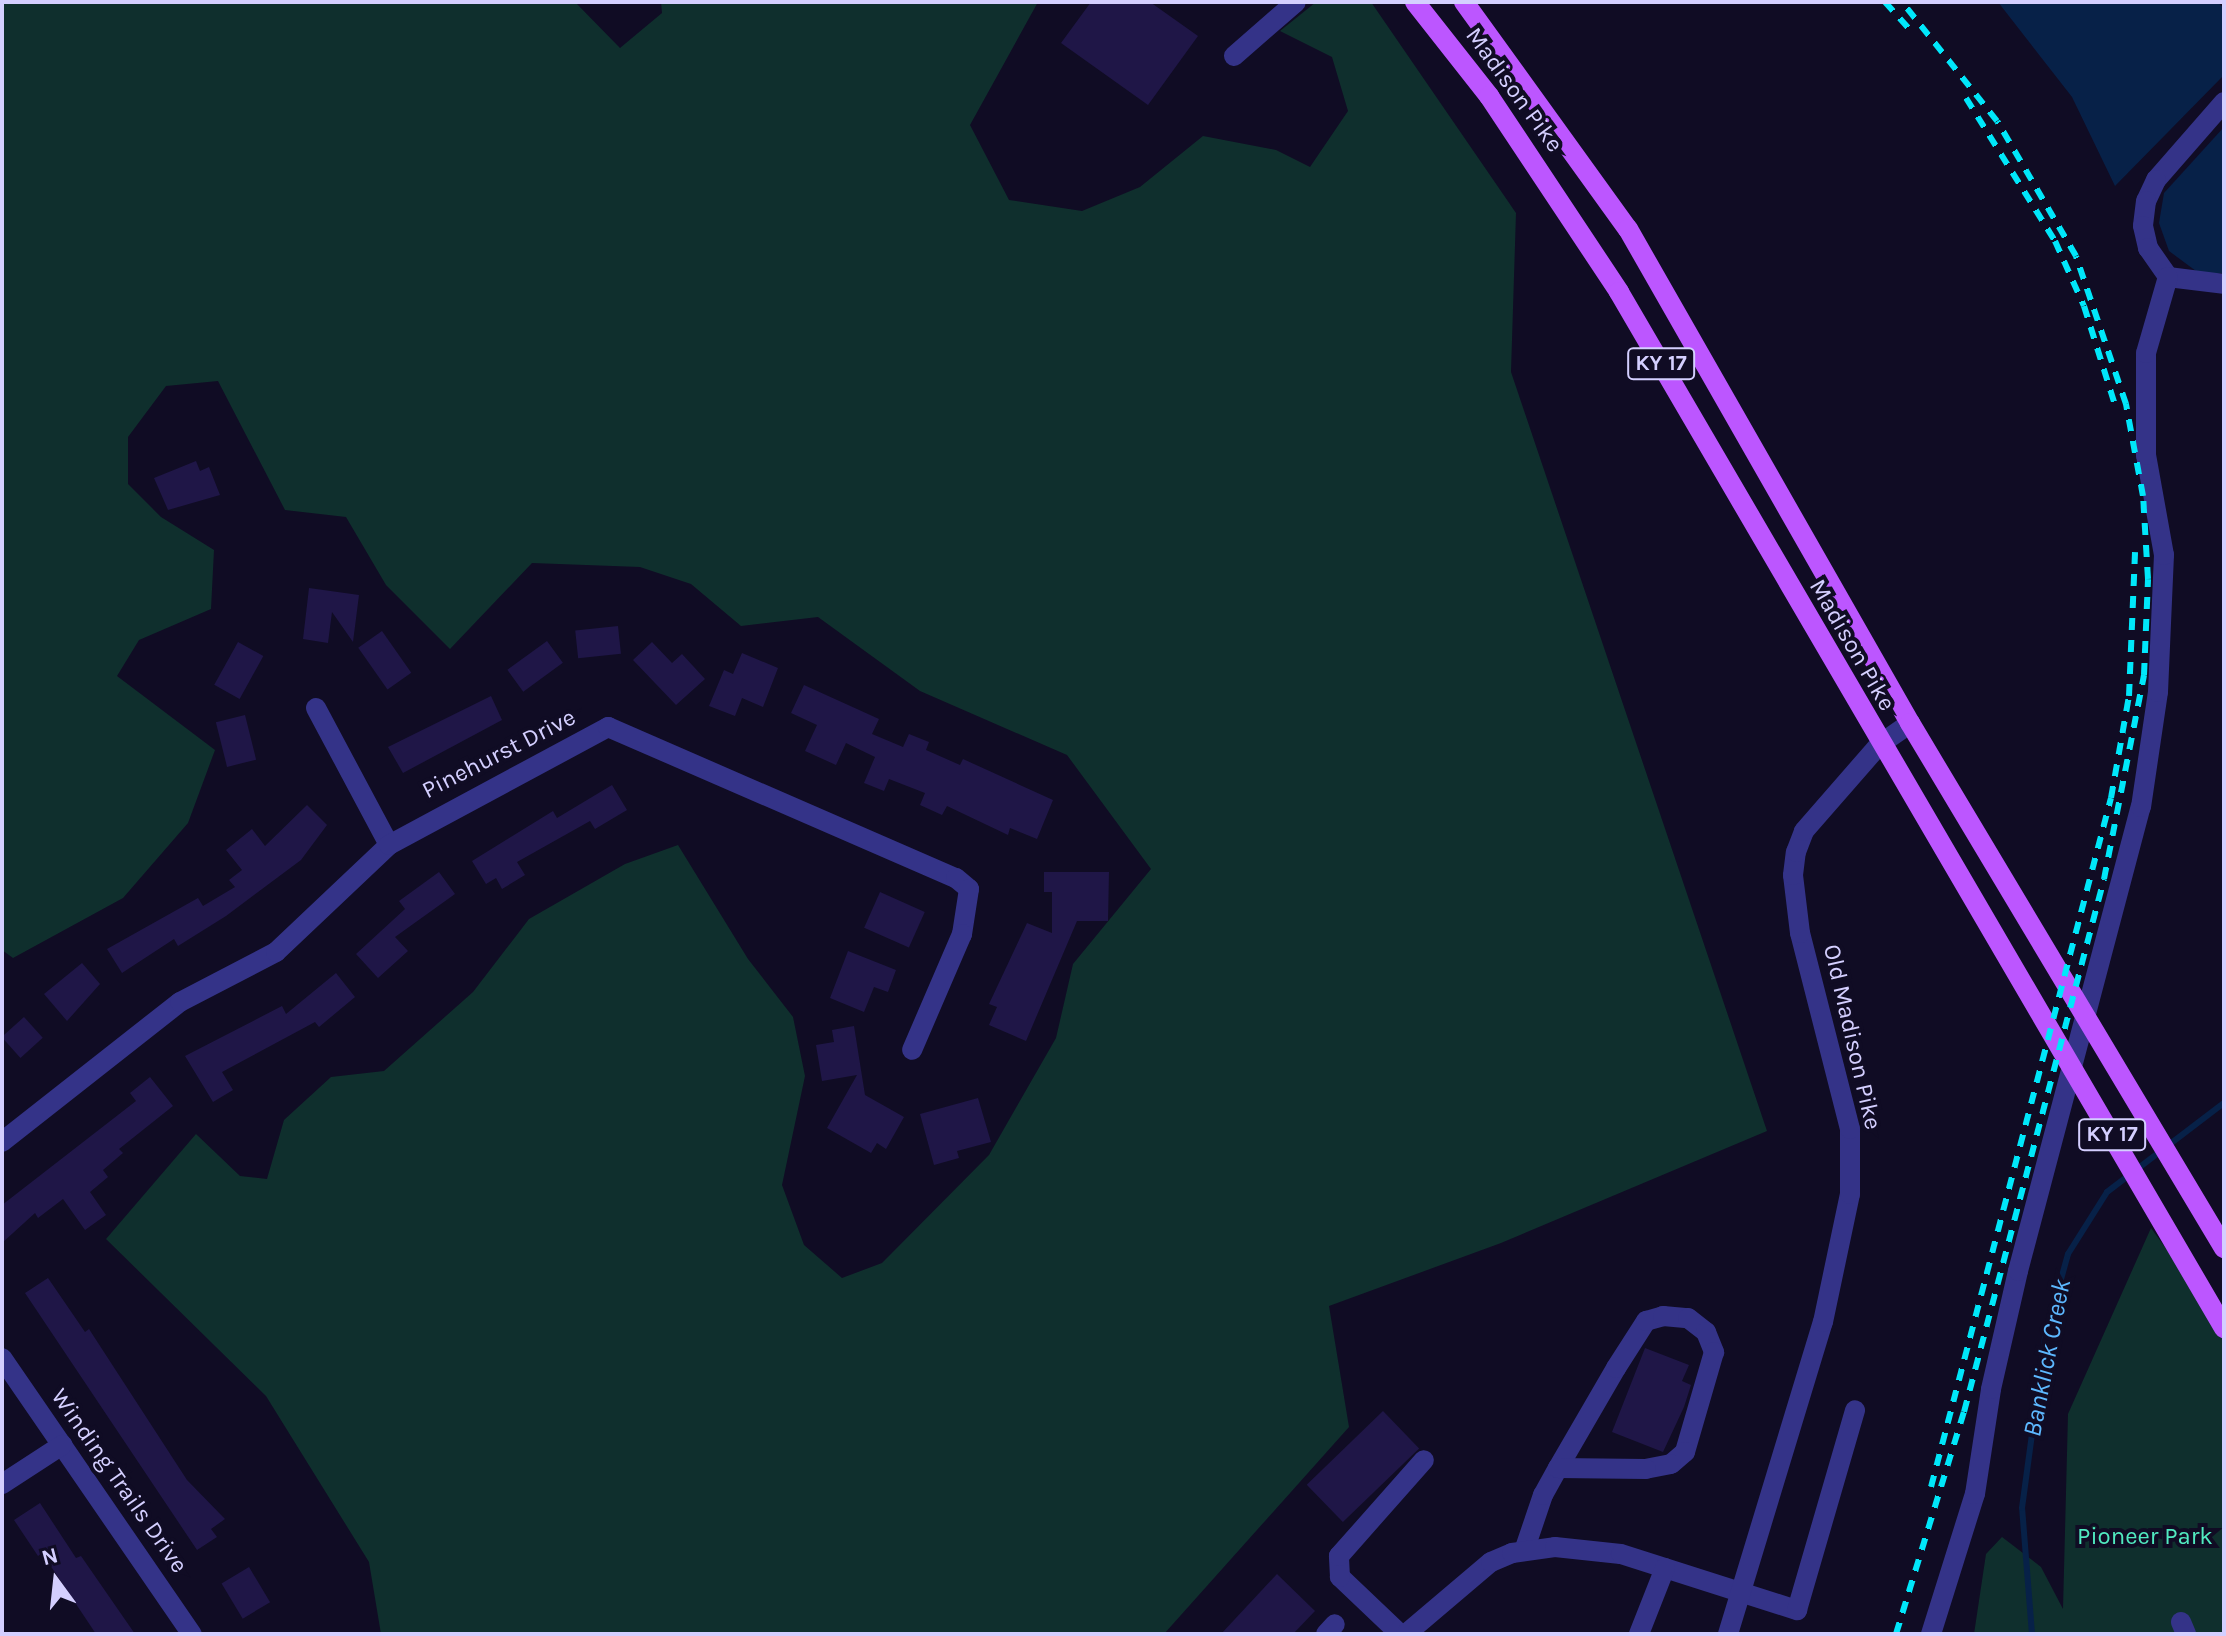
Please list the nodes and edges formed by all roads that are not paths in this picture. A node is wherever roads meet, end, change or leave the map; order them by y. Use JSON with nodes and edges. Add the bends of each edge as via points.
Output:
{"nodes":[{"id":1,"x":1296,"y":2,"type":"edge"},
{"id":2,"x":1415,"y":2,"type":"edge"},
{"id":3,"x":1464,"y":2,"type":"edge"},
{"id":4,"x":1234,"y":56,"type":"dead end"},
{"id":5,"x":2224,"y":102,"type":"edge"},
{"id":6,"x":2168,"y":277,"type":"junction"},
{"id":7,"x":2224,"y":284,"type":"edge"},
{"id":8,"x":316,"y":708,"type":"dead end"},
{"id":9,"x":1910,"y":723,"type":"junction"},
{"id":10,"x":1879,"y":745,"type":"junction"},
{"id":11,"x":389,"y":845,"type":"junction"},
{"id":12,"x":912,"y":1050,"type":"dead end"},
{"id":13,"x":2,"y":1142,"type":"edge"},
{"id":14,"x":2224,"y":1248,"type":"edge"},
{"id":15,"x":2221,"y":1322,"type":"edge"},
{"id":16,"x":2,"y":1358,"type":"edge"},
{"id":17,"x":1855,"y":1410,"type":"dead end"},
{"id":18,"x":62,"y":1445,"type":"junction"},
{"id":19,"x":1424,"y":1460,"type":"dead end"},
{"id":20,"x":1558,"y":1468,"type":"junction"},
{"id":21,"x":2,"y":1484,"type":"edge"},
{"id":22,"x":1524,"y":1551,"type":"junction"},
{"id":23,"x":1665,"y":1568,"type":"junction"},
{"id":24,"x":1743,"y":1591,"type":"junction"},
{"id":25,"x":192,"y":1634,"type":"edge"},
{"id":26,"x":1403,"y":1634,"type":"edge"},
{"id":27,"x":1639,"y":1634,"type":"edge"},
{"id":28,"x":1728,"y":1634,"type":"edge"},
{"id":29,"x":1931,"y":1634,"type":"edge"}],
"edges":[{"from":1,"to":4,"type":"street"},
{"from":2,"to":10,"type":"main road","name":"Madison Pike","number":"KY 17","via":[[1489,96],[1619,292]]},
{"from":3,"to":9,"type":"main road","name":"Madison Pike","number":"KY 17","via":[[1628,229]]},
{"from":5,"to":6,"type":"street","via":[[2156,180],[2146,201],[2148,248]]},
{"from":6,"to":7,"type":"street"},
{"from":6,"to":29,"type":"street","via":[[2146,353],[2146,455],[2164,555],[2158,692],[2141,807],[2018,1271],[1991,1389],[1975,1494]]},
{"from":8,"to":11,"type":"street"},
{"from":9,"to":10,"type":"street","name":"Old Madison Pike"},
{"from":9,"to":14,"type":"main road","name":"Madison Pike","number":"KY 17"},
{"from":10,"to":15,"type":"main road","name":"Madison Pike","number":"KY 17"},
{"from":10,"to":24,"type":"street","name":"Old Madison Pike","via":[[1804,831],[1796,852],[1793,886],[1800,933],[1850,1129],[1850,1194],[1823,1322]]},
{"from":11,"to":12,"type":"street","name":"Pinehurst Drive","via":[[608,727],[956,878],[969,889],[962,934]]},
{"from":11,"to":13,"type":"street","name":"Pinehurst Drive","via":[[276,952],[180,1002]]},
{"from":16,"to":18,"type":"street","name":"Winding Trails Drive"},
{"from":17,"to":24,"type":"street","via":[[1797,1610]]},
{"from":18,"to":21,"type":"street"},
{"from":18,"to":25,"type":"street","name":"Winding Trails Drive"},
{"from":19,"to":26,"type":"street","via":[[1339,1556],[1340,1577]]},
{"from":20,"to":20,"type":"street","via":[[1646,1321],[1688,1318],[1706,1332],[1714,1352],[1685,1452],[1671,1464],[1646,1469]]},
{"from":20,"to":22,"type":"street"},
{"from":22,"to":23,"type":"street","via":[[1584,1548]]},
{"from":22,"to":26,"type":"street","via":[[1471,1576]]},
{"from":23,"to":24,"type":"street"},
{"from":23,"to":27,"type":"street"},
{"from":24,"to":28,"type":"street","name":"Old Madison Pike"}]}
